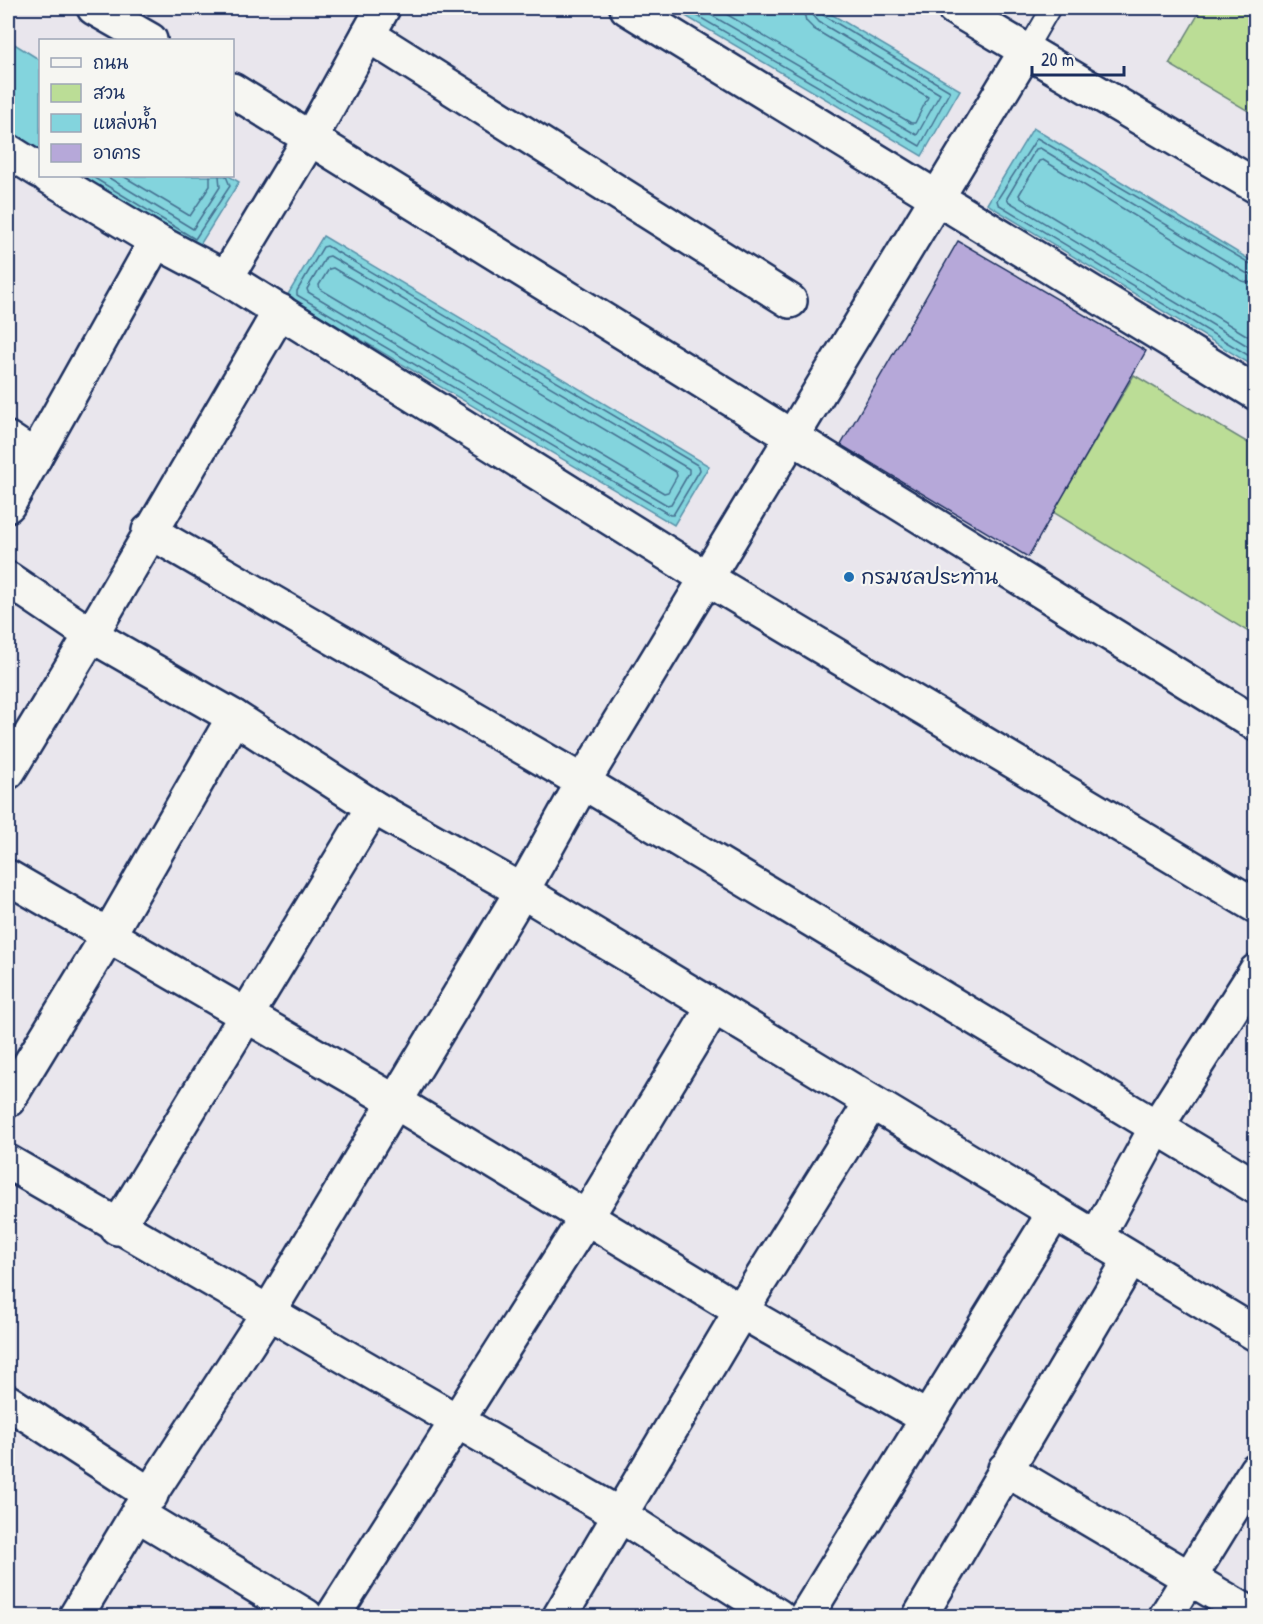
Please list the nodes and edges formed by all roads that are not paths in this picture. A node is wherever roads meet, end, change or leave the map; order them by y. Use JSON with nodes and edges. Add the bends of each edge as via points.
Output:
{"nodes":[{"id":1,"x":94,"y":8,"type":"edge"},
{"id":2,"x":627,"y":8,"type":"edge"},
{"id":3,"x":954,"y":8,"type":"edge"},
{"id":4,"x":1051,"y":8,"type":"edge"},
{"id":5,"x":376,"y":21,"type":"edge"},
{"id":6,"x":148,"y":39,"type":"edge"},
{"id":7,"x":1026,"y":51,"type":"junction"},
{"id":8,"x":234,"y":91,"type":"edge"},
{"id":9,"x":311,"y":137,"type":"junction"},
{"id":10,"x":8,"y":151,"type":"edge"},
{"id":11,"x":39,"y":170,"type":"edge"},
{"id":12,"x":50,"y":177,"type":"edge"},
{"id":13,"x":1256,"y":186,"type":"edge"},
{"id":14,"x":938,"y":196,"type":"junction"},
{"id":15,"x":156,"y":241,"type":"junction"},
{"id":16,"x":226,"y":278,"type":"junction"},
{"id":17,"x":790,"y":301,"type":"dead end"},
{"id":18,"x":280,"y":311,"type":"junction"},
{"id":19,"x":1256,"y":393,"type":"edge"},
{"id":20,"x":792,"y":436,"type":"junction"},
{"id":21,"x":8,"y":439,"type":"edge"},
{"id":22,"x":35,"y":457,"type":"junction"},
{"id":23,"x":8,"y":505,"type":"edge"},
{"id":24,"x":150,"y":531,"type":"junction"},
{"id":25,"x":8,"y":579,"type":"edge"},
{"id":26,"x":708,"y":579,"type":"junction"},
{"id":27,"x":91,"y":635,"type":"junction"},
{"id":28,"x":234,"y":717,"type":"junction"},
{"id":29,"x":1256,"y":724,"type":"edge"},
{"id":30,"x":8,"y":772,"type":"edge"},
{"id":31,"x":583,"y":782,"type":"junction"},
{"id":32,"x":373,"y":807,"type":"junction"},
{"id":33,"x":8,"y":877,"type":"edge"},
{"id":34,"x":522,"y":891,"type":"junction"},
{"id":35,"x":1256,"y":906,"type":"edge"},
{"id":36,"x":108,"y":936,"type":"junction"},
{"id":37,"x":1256,"y":971,"type":"edge"},
{"id":38,"x":713,"y":1008,"type":"junction"},
{"id":39,"x":248,"y":1015,"type":"junction"},
{"id":40,"x":8,"y":1100,"type":"edge"},
{"id":41,"x":394,"y":1101,"type":"junction"},
{"id":42,"x":871,"y":1103,"type":"junction"},
{"id":43,"x":1156,"y":1128,"type":"junction"},
{"id":44,"x":8,"y":1162,"type":"edge"},
{"id":45,"x":1256,"y":1187,"type":"edge"},
{"id":46,"x":1053,"y":1213,"type":"junction"},
{"id":47,"x":586,"y":1218,"type":"junction"},
{"id":48,"x":117,"y":1227,"type":"junction"},
{"id":49,"x":1096,"y":1238,"type":"junction"},
{"id":50,"x":1130,"y":1260,"type":"junction"},
{"id":51,"x":741,"y":1311,"type":"junction"},
{"id":52,"x":268,"y":1313,"type":"junction"},
{"id":53,"x":1256,"y":1334,"type":"edge"},
{"id":54,"x":8,"y":1402,"type":"edge"},
{"id":55,"x":927,"y":1418,"type":"junction"},
{"id":56,"x":457,"y":1420,"type":"junction"},
{"id":57,"x":1005,"y":1469,"type":"junction"},
{"id":58,"x":1256,"y":1470,"type":"edge"},
{"id":59,"x":144,"y":1504,"type":"junction"},
{"id":60,"x":620,"y":1515,"type":"junction"},
{"id":61,"x":1190,"y":1577,"type":"junction"},
{"id":62,"x":76,"y":1617,"type":"edge"},
{"id":63,"x":306,"y":1617,"type":"edge"},
{"id":64,"x":333,"y":1617,"type":"edge"},
{"id":65,"x":560,"y":1617,"type":"edge"},
{"id":66,"x":778,"y":1617,"type":"edge"},
{"id":67,"x":806,"y":1617,"type":"edge"},
{"id":68,"x":920,"y":1617,"type":"edge"},
{"id":69,"x":1166,"y":1617,"type":"edge"},
{"id":70,"x":1254,"y":1617,"type":"edge"}],
"edges":[{"from":1,"to":6,"type":"street"},
{"from":2,"to":14,"type":"street"},
{"from":3,"to":7,"type":"street"},
{"from":4,"to":7,"type":"lane"},
{"from":5,"to":9,"type":"street"},
{"from":5,"to":17,"type":"street"},
{"from":7,"to":13,"type":"street"},
{"from":7,"to":14,"type":"street"},
{"from":8,"to":9,"type":"street"},
{"from":9,"to":16,"type":"street"},
{"from":9,"to":20,"type":"street"},
{"from":10,"to":11,"type":"street"},
{"from":12,"to":15,"type":"street"},
{"from":14,"to":19,"type":"street"},
{"from":14,"to":20,"type":"street"},
{"from":15,"to":16,"type":"street"},
{"from":15,"to":22,"type":"street"},
{"from":16,"to":18,"type":"street"},
{"from":18,"to":24,"type":"street"},
{"from":18,"to":26,"type":"street"},
{"from":20,"to":26,"type":"street"},
{"from":20,"to":29,"type":"street"},
{"from":21,"to":22,"type":"street"},
{"from":22,"to":23,"type":"street"},
{"from":24,"to":27,"type":"street"},
{"from":24,"to":31,"type":"street"},
{"from":25,"to":27,"type":"street"},
{"from":26,"to":31,"type":"street"},
{"from":26,"to":35,"type":"street"},
{"from":27,"to":28,"type":"street"},
{"from":27,"to":30,"type":"street"},
{"from":28,"to":32,"type":"street"},
{"from":28,"to":36,"type":"street"},
{"from":31,"to":34,"type":"street"},
{"from":31,"to":43,"type":"street"},
{"from":32,"to":34,"type":"street"},
{"from":32,"to":39,"type":"street"},
{"from":33,"to":36,"type":"street"},
{"from":34,"to":38,"type":"street"},
{"from":34,"to":41,"type":"street"},
{"from":36,"to":39,"type":"street"},
{"from":36,"to":40,"type":"street"},
{"from":37,"to":43,"type":"street"},
{"from":38,"to":42,"type":"street"},
{"from":38,"to":47,"type":"street"},
{"from":39,"to":41,"type":"street"},
{"from":39,"to":48,"type":"street"},
{"from":41,"to":47,"type":"street"},
{"from":41,"to":52,"type":"street"},
{"from":42,"to":46,"type":"street"},
{"from":42,"to":51,"type":"street"},
{"from":43,"to":45,"type":"street"},
{"from":43,"to":49,"type":"street"},
{"from":44,"to":48,"type":"street"},
{"from":46,"to":49,"type":"street"},
{"from":46,"to":55,"type":"street"},
{"from":47,"to":51,"type":"street"},
{"from":47,"to":56,"type":"street"},
{"from":48,"to":52,"type":"street"},
{"from":49,"to":50,"type":"street"},
{"from":50,"to":53,"type":"street"},
{"from":50,"to":57,"type":"street"},
{"from":51,"to":55,"type":"street"},
{"from":51,"to":60,"type":"street"},
{"from":52,"to":56,"type":"street"},
{"from":52,"to":59,"type":"street"},
{"from":54,"to":59,"type":"street"},
{"from":55,"to":67,"type":"street"},
{"from":56,"to":60,"type":"street"},
{"from":56,"to":64,"type":"street"},
{"from":57,"to":61,"type":"street"},
{"from":57,"to":68,"type":"street"},
{"from":58,"to":61,"type":"street"},
{"from":59,"to":62,"type":"street"},
{"from":59,"to":63,"type":"street"},
{"from":60,"to":65,"type":"street"},
{"from":60,"to":66,"type":"street"},
{"from":61,"to":69,"type":"street"},
{"from":61,"to":70,"type":"street"}]}
